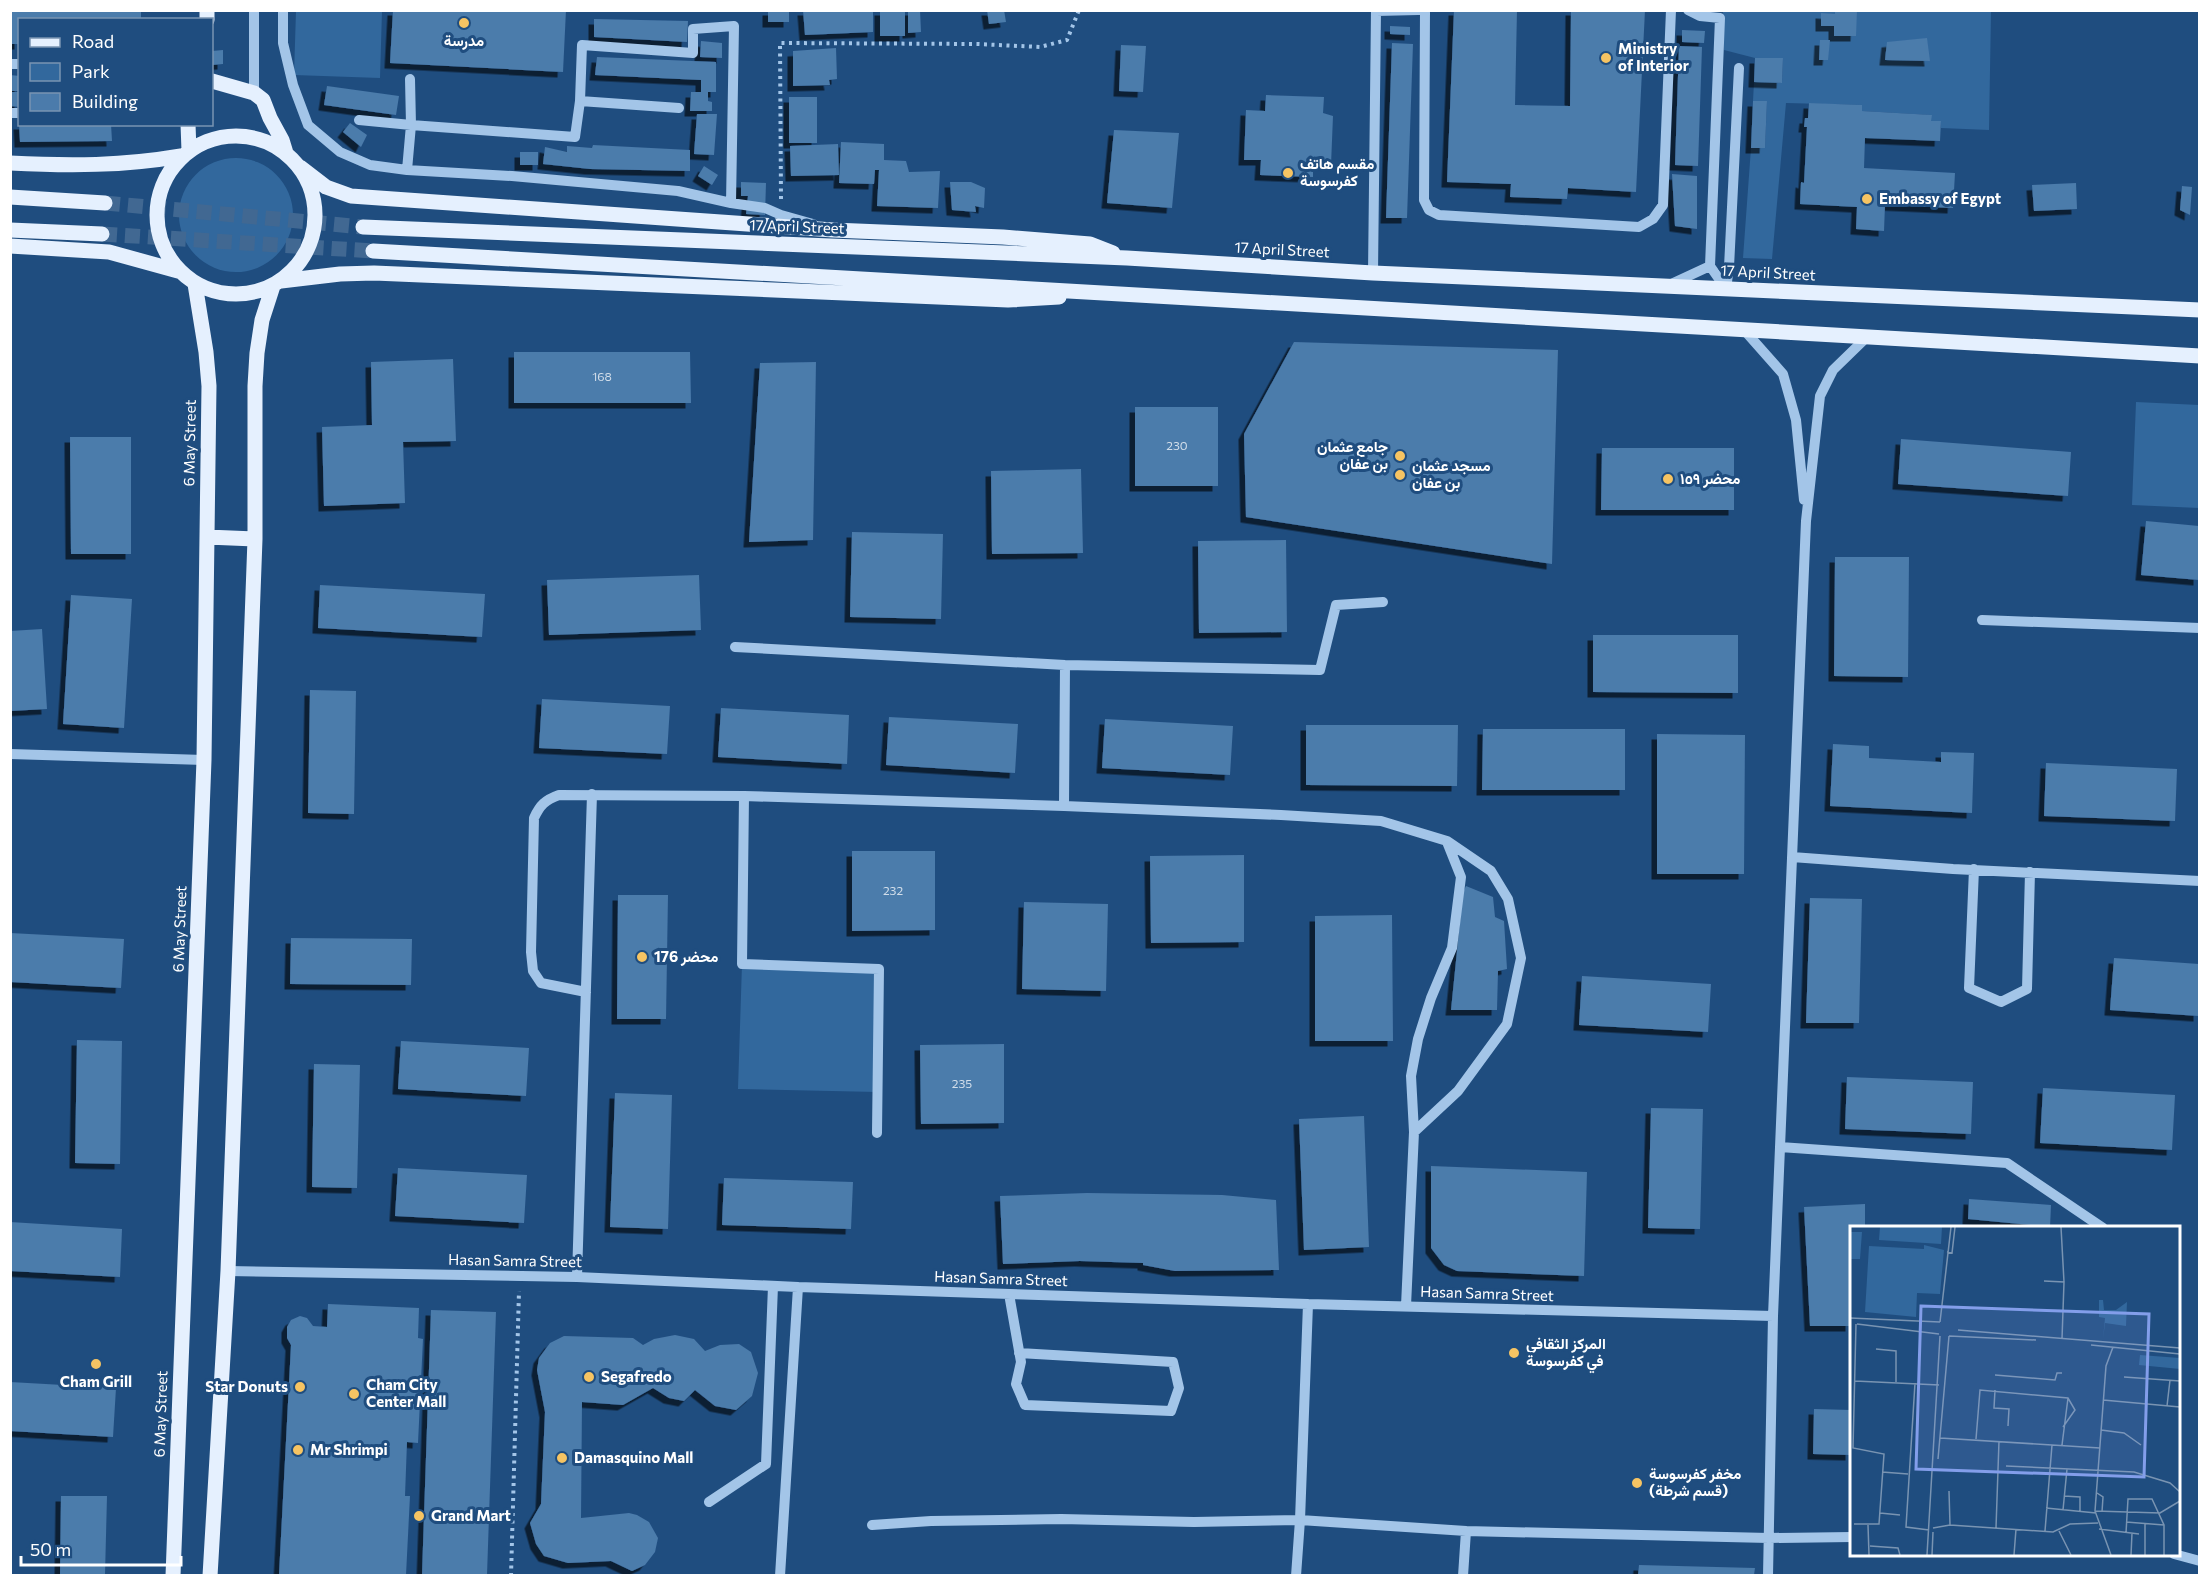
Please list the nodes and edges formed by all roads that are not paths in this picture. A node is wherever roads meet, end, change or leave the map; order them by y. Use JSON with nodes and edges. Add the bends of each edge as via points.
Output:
{"nodes":[{"id":1,"x":255,"y":10,"type":"edge"},
{"id":2,"x":283,"y":10,"type":"edge"},
{"id":3,"x":1418,"y":10,"type":"edge"},
{"id":4,"x":1425,"y":10,"type":"edge"},
{"id":5,"x":1671,"y":10,"type":"edge"},
{"id":6,"x":1688,"y":10,"type":"edge"},
{"id":7,"x":1376,"y":11,"type":"edge"},
{"id":8,"x":1739,"y":68,"type":"dead end"},
{"id":9,"x":410,"y":79,"type":"dead end"},
{"id":10,"x":213,"y":81,"type":"edge"},
{"id":11,"x":254,"y":93,"type":"junction"},
{"id":12,"x":580,"y":101,"type":"junction"},
{"id":13,"x":679,"y":108,"type":"dead end"},
{"id":14,"x":359,"y":120,"type":"dead end"},
{"id":15,"x":411,"y":125,"type":"junction"},
{"id":16,"x":188,"y":126,"type":"edge"},
{"id":17,"x":185,"y":153,"type":"junction"},
{"id":18,"x":286,"y":153,"type":"junction"},
{"id":19,"x":10,"y":163,"type":"edge"},
{"id":20,"x":300,"y":167,"type":"junction"},
{"id":21,"x":407,"y":170,"type":"junction"},
{"id":22,"x":10,"y":197,"type":"edge"},
{"id":23,"x":105,"y":203,"type":"tunnel mouth"},
{"id":24,"x":731,"y":203,"type":"junction"},
{"id":25,"x":363,"y":227,"type":"tunnel mouth"},
{"id":26,"x":10,"y":230,"type":"edge"},
{"id":27,"x":833,"y":230,"type":"junction"},
{"id":28,"x":102,"y":234,"type":"tunnel mouth"},
{"id":29,"x":10,"y":246,"type":"edge"},
{"id":30,"x":373,"y":251,"type":"tunnel mouth"},
{"id":31,"x":1127,"y":258,"type":"junction"},
{"id":32,"x":1710,"y":266,"type":"junction"},
{"id":33,"x":178,"y":271,"type":"junction"},
{"id":34,"x":1373,"y":273,"type":"junction"},
{"id":35,"x":277,"y":283,"type":"junction"},
{"id":36,"x":195,"y":284,"type":"junction"},
{"id":37,"x":1666,"y":286,"type":"junction"},
{"id":38,"x":1725,"y":289,"type":"junction"},
{"id":39,"x":1125,"y":293,"type":"junction"},
{"id":40,"x":2199,"y":310,"type":"edge"},
{"id":41,"x":1745,"y":331,"type":"junction"},
{"id":42,"x":1868,"y":336,"type":"junction"},
{"id":43,"x":2199,"y":356,"type":"edge"},
{"id":44,"x":1806,"y":521,"type":"junction"},
{"id":45,"x":207,"y":537,"type":"junction"},
{"id":46,"x":255,"y":539,"type":"junction"},
{"id":47,"x":1383,"y":602,"type":"dead end"},
{"id":48,"x":1982,"y":620,"type":"dead end"},
{"id":49,"x":2199,"y":628,"type":"edge"},
{"id":50,"x":735,"y":647,"type":"dead end"},
{"id":51,"x":1065,"y":665,"type":"junction"},
{"id":52,"x":10,"y":754,"type":"edge"},
{"id":53,"x":204,"y":760,"type":"junction"},
{"id":54,"x":592,"y":794,"type":"junction"},
{"id":55,"x":744,"y":796,"type":"junction"},
{"id":56,"x":1064,"y":806,"type":"junction"},
{"id":57,"x":1447,"y":841,"type":"junction"},
{"id":58,"x":1792,"y":857,"type":"junction"},
{"id":59,"x":1974,"y":869,"type":"junction"},
{"id":60,"x":2030,"y":872,"type":"junction"},
{"id":61,"x":2199,"y":881,"type":"edge"},
{"id":62,"x":586,"y":992,"type":"junction"},
{"id":63,"x":1414,"y":1132,"type":"junction"},
{"id":64,"x":877,"y":1133,"type":"dead end"},
{"id":65,"x":1780,"y":1147,"type":"junction"},
{"id":66,"x":2102,"y":1226,"type":"edge"},
{"id":67,"x":228,"y":1271,"type":"junction"},
{"id":68,"x":577,"y":1277,"type":"junction"},
{"id":69,"x":773,"y":1286,"type":"junction"},
{"id":70,"x":798,"y":1287,"type":"junction"},
{"id":71,"x":1009,"y":1294,"type":"junction"},
{"id":72,"x":1308,"y":1304,"type":"junction"},
{"id":73,"x":1406,"y":1306,"type":"junction"},
{"id":74,"x":1773,"y":1316,"type":"junction"},
{"id":75,"x":1019,"y":1353,"type":"junction"},
{"id":76,"x":709,"y":1502,"type":"dead end"},
{"id":77,"x":1300,"y":1520,"type":"junction"},
{"id":78,"x":872,"y":1524,"type":"dead end"},
{"id":79,"x":1466,"y":1532,"type":"junction"},
{"id":80,"x":1850,"y":1537,"type":"edge"},
{"id":81,"x":1769,"y":1538,"type":"junction"},
{"id":82,"x":2180,"y":1556,"type":"edge"},
{"id":83,"x":2199,"y":1561,"type":"edge"},
{"id":84,"x":172,"y":1575,"type":"edge"},
{"id":85,"x":210,"y":1575,"type":"edge"},
{"id":86,"x":780,"y":1575,"type":"edge"},
{"id":87,"x":1296,"y":1575,"type":"edge"},
{"id":88,"x":1463,"y":1575,"type":"edge"},
{"id":89,"x":1768,"y":1575,"type":"edge"}],
"edges":[{"from":1,"to":11,"type":"street"},
{"from":2,"to":21,"type":"street","via":[[283,43],[308,125],[340,152],[370,165]]},
{"from":3,"to":7,"type":"street"},
{"from":4,"to":5,"type":"street","via":[[1424,200],[1429,210],[1439,215],[1639,227],[1653,219],[1662,205]]},
{"from":6,"to":32,"type":"street","via":[[1720,18]]},
{"from":7,"to":34,"type":"street"},
{"from":8,"to":38,"type":"street","via":[[1730,267]]},
{"from":9,"to":15,"type":"street"},
{"from":10,"to":11,"type":"main road"},
{"from":11,"to":18,"type":"main road","via":[[263,100]]},
{"from":12,"to":13,"type":"street"},
{"from":12,"to":15,"type":"street","via":[[575,137]]},
{"from":12,"to":24,"type":"street","via":[[582,45],[693,53],[693,29],[734,27]]},
{"from":14,"to":15,"type":"street"},
{"from":15,"to":21,"type":"street"},
{"from":16,"to":17,"type":"main road"},
{"from":17,"to":18,"type":"main road","via":[[220,137],[243,136],[266,141]]},
{"from":17,"to":19,"type":"main road","via":[[143,163]]},
{"from":17,"to":33,"type":"main road","via":[[168,173],[159,192],[156,213],[165,254]]},
{"from":18,"to":20,"type":"main road"},
{"from":20,"to":27,"type":"main road","via":[[326,187],[351,196]]},
{"from":20,"to":35,"type":"main road","via":[[314,201],[313,237],[295,269]]},
{"from":21,"to":24,"type":"street","via":[[678,191]]},
{"from":22,"to":23,"type":"main road"},
{"from":24,"to":27,"type":"street","via":[[765,208]]},
{"from":25,"to":31,"type":"main road","name":"17 April Street"},
{"from":26,"to":28,"type":"main road"},
{"from":27,"to":31,"type":"main road","via":[[1090,244]]},
{"from":29,"to":33,"type":"main road","via":[[109,252]]},
{"from":30,"to":39,"type":"main road"},
{"from":31,"to":34,"type":"main road","name":"17 April Street"},
{"from":32,"to":37,"type":"street"},
{"from":32,"to":38,"type":"street"},
{"from":33,"to":36,"type":"main road"},
{"from":34,"to":37,"type":"main road","name":"17 April Street"},
{"from":35,"to":36,"type":"main road","via":[[247,294],[220,293]]},
{"from":35,"to":39,"type":"main road","via":[[374,273],[1008,300]]},
{"from":35,"to":46,"type":"main road","via":[[262,320],[257,353]]},
{"from":36,"to":45,"type":"main road","name":"6 May Street","via":[[209,386]]},
{"from":37,"to":38,"type":"main road","name":"17 April Street"},
{"from":38,"to":40,"type":"main road","name":"17 April Street"},
{"from":39,"to":41,"type":"main road"},
{"from":41,"to":42,"type":"main road"},
{"from":41,"to":44,"type":"street","via":[[1783,374],[1796,420]]},
{"from":42,"to":43,"type":"main road"},
{"from":42,"to":44,"type":"street","via":[[1833,370],[1820,396]]},
{"from":44,"to":58,"type":"street"},
{"from":45,"to":46,"type":"main road"},
{"from":45,"to":53,"type":"main road","name":"6 May Street"},
{"from":46,"to":67,"type":"main road"},
{"from":47,"to":51,"type":"street","via":[[1336,605],[1320,670]]},
{"from":48,"to":49,"type":"street"},
{"from":50,"to":51,"type":"street"},
{"from":51,"to":56,"type":"street"},
{"from":52,"to":53,"type":"street"},
{"from":53,"to":84,"type":"main road","name":"6 May Street"},
{"from":54,"to":55,"type":"street"},
{"from":54,"to":62,"type":"street"},
{"from":54,"to":62,"type":"street","via":[[559,795],[539,807],[534,818],[533,971],[541,982]]},
{"from":55,"to":56,"type":"street"},
{"from":55,"to":64,"type":"street","via":[[742,964],[879,969]]},
{"from":56,"to":57,"type":"street","via":[[1381,821]]},
{"from":57,"to":63,"type":"street","via":[[1461,877],[1452,948],[1431,998],[1411,1076]]},
{"from":57,"to":63,"type":"street","via":[[1491,871],[1508,899],[1521,958],[1507,1024],[1458,1091]]},
{"from":58,"to":59,"type":"street"},
{"from":58,"to":65,"type":"street"},
{"from":59,"to":60,"type":"street"},
{"from":59,"to":60,"type":"street","via":[[1969,988],[2001,1002],[2027,989]]},
{"from":60,"to":61,"type":"street"},
{"from":62,"to":68,"type":"street"},
{"from":63,"to":73,"type":"street"},
{"from":65,"to":66,"type":"street","via":[[2007,1162]]},
{"from":65,"to":74,"type":"street"},
{"from":67,"to":68,"type":"street","name":"Hasan Samra Street"},
{"from":67,"to":85,"type":"main road"},
{"from":68,"to":69,"type":"street","name":"Hasan Samra Street"},
{"from":69,"to":70,"type":"street","name":"Hasan Samra Street"},
{"from":69,"to":76,"type":"street","via":[[766,1464]]},
{"from":70,"to":71,"type":"street","name":"Hasan Samra Street"},
{"from":70,"to":86,"type":"street"},
{"from":71,"to":72,"type":"street","name":"Hasan Samra Street"},
{"from":71,"to":75,"type":"street"},
{"from":72,"to":73,"type":"street","name":"Hasan Samra Street"},
{"from":72,"to":77,"type":"street"},
{"from":73,"to":74,"type":"street","name":"Hasan Samra Street"},
{"from":74,"to":81,"type":"street"},
{"from":75,"to":75,"type":"street","via":[[1016,1384],[1025,1405],[1171,1411],[1179,1388],[1173,1362]]},
{"from":77,"to":78,"type":"street","via":[[1061,1519]]},
{"from":77,"to":79,"type":"street"},
{"from":77,"to":87,"type":"street"},
{"from":79,"to":81,"type":"street"},
{"from":79,"to":88,"type":"street"},
{"from":80,"to":81,"type":"street"},
{"from":81,"to":89,"type":"street"},
{"from":82,"to":83,"type":"street"}]}
